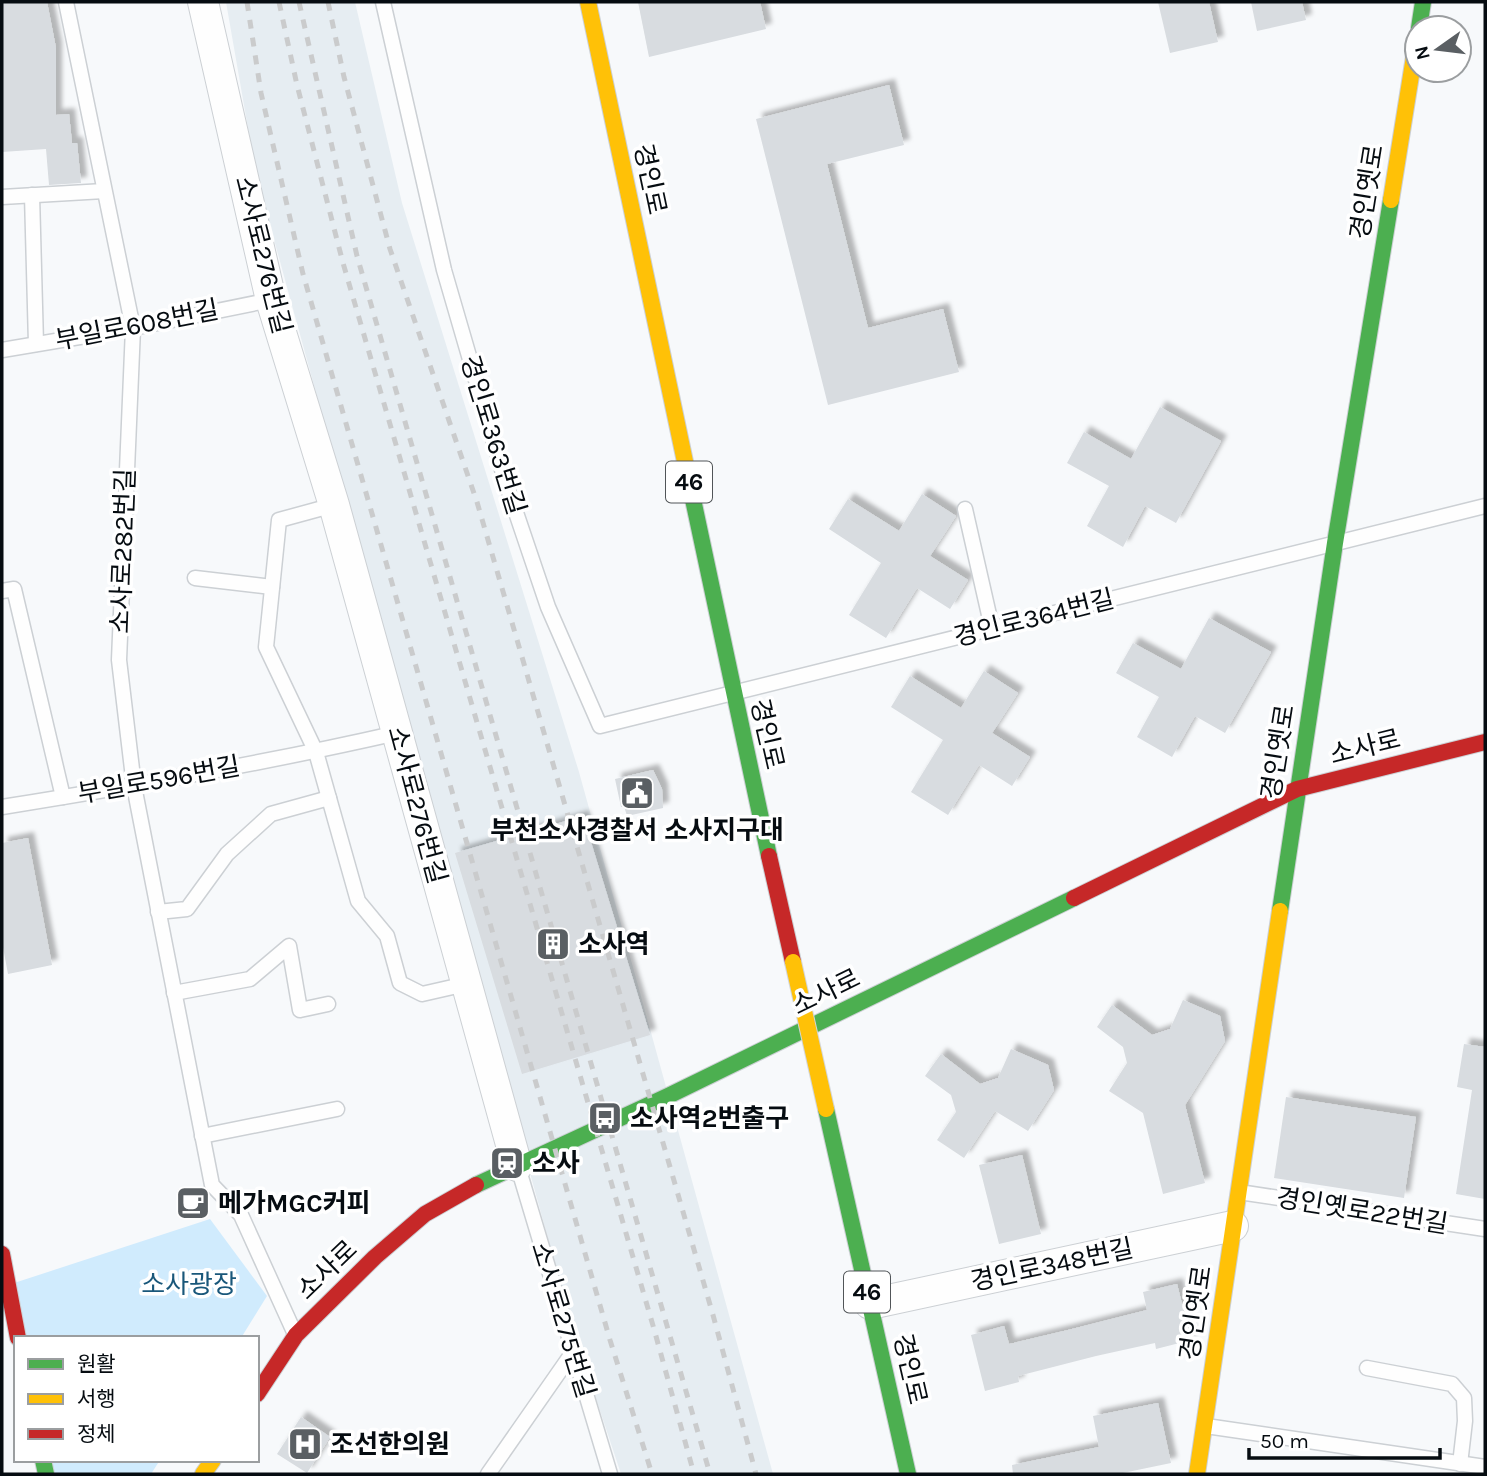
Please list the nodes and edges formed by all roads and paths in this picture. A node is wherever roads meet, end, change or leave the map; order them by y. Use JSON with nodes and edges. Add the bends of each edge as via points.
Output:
{"nodes":[{"id":1,"x":66,"y":2,"type":"edge"},
{"id":2,"x":203,"y":2,"type":"edge"},
{"id":3,"x":383,"y":2,"type":"edge"},
{"id":4,"x":588,"y":2,"type":"edge"},
{"id":5,"x":1410,"y":84,"type":"edge"},
{"id":6,"x":104,"y":191,"type":"junction"},
{"id":7,"x":32,"y":195,"type":"junction"},
{"id":8,"x":2,"y":197,"type":"edge"},
{"id":9,"x":271,"y":300,"type":"junction"},
{"id":10,"x":133,"y":328,"type":"junction"},
{"id":11,"x":36,"y":344,"type":"junction"},
{"id":12,"x":2,"y":350,"type":"edge"},
{"id":13,"x":334,"y":505,"type":"junction"},
{"id":14,"x":1485,"y":506,"type":"edge"},
{"id":15,"x":965,"y":509,"type":"dead end"},
{"id":16,"x":1335,"y":543,"type":"junction"},
{"id":17,"x":195,"y":578,"type":"dead end"},
{"id":18,"x":272,"y":587,"type":"junction"},
{"id":19,"x":2,"y":591,"type":"edge"},
{"id":20,"x":992,"y":628,"type":"junction"},
{"id":21,"x":733,"y":692,"type":"junction"},
{"id":22,"x":397,"y":733,"type":"junction"},
{"id":23,"x":1485,"y":741,"type":"edge"},
{"id":24,"x":316,"y":752,"type":"junction"},
{"id":25,"x":134,"y":786,"type":"junction"},
{"id":26,"x":1297,"y":789,"type":"junction"},
{"id":27,"x":63,"y":797,"type":"junction"},
{"id":28,"x":329,"y":798,"type":"junction"},
{"id":29,"x":2,"y":807,"type":"edge"},
{"id":30,"x":158,"y":912,"type":"junction"},
{"id":31,"x":467,"y":984,"type":"junction"},
{"id":32,"x":174,"y":993,"type":"junction"},
{"id":33,"x":328,"y":1004,"type":"dead end"},
{"id":34,"x":337,"y":1109,"type":"dead end"},
{"id":35,"x":202,"y":1136,"type":"junction"},
{"id":36,"x":517,"y":1166,"type":"junction"},
{"id":37,"x":1238,"y":1192,"type":"junction"},
{"id":38,"x":1233,"y":1226,"type":"junction"},
{"id":39,"x":1485,"y":1229,"type":"edge"},
{"id":40,"x":2,"y":1254,"type":"edge"},
{"id":41,"x":870,"y":1304,"type":"junction"},
{"id":42,"x":296,"y":1335,"type":"junction"},
{"id":43,"x":18,"y":1336,"type":"edge"},
{"id":44,"x":573,"y":1352,"type":"junction"},
{"id":45,"x":1367,"y":1368,"type":"dead end"},
{"id":46,"x":259,"y":1391,"type":"edge"},
{"id":47,"x":1204,"y":1425,"type":"junction"},
{"id":48,"x":1460,"y":1464,"type":"junction"},
{"id":49,"x":1485,"y":1467,"type":"edge"},
{"id":50,"x":488,"y":1474,"type":"edge"},
{"id":51,"x":610,"y":1474,"type":"edge"},
{"id":52,"x":908,"y":1474,"type":"edge"},
{"id":53,"x":1197,"y":1474,"type":"edge"}],
"edges":[{"from":1,"to":6,"type":"lane","name":"소사로282번길"},
{"from":2,"to":9,"type":"street","name":"소사로276번길"},
{"from":3,"to":21,"type":"lane","name":"경인로363번길","via":[[444,270],[505,480],[548,607],[600,726]]},
{"from":4,"to":21,"type":"street","name":"경인로","number":"46"},
{"from":5,"to":16,"type":"street","name":"경인옛로"},
{"from":6,"to":7,"type":"lane"},
{"from":6,"to":10,"type":"lane","name":"소사로282번길"},
{"from":7,"to":8,"type":"lane"},
{"from":7,"to":11,"type":"lane"},
{"from":9,"to":10,"type":"lane","name":"부일로608번길"},
{"from":9,"to":13,"type":"street","name":"소사로276번길"},
{"from":10,"to":11,"type":"lane","name":"부일로608번길"},
{"from":10,"to":25,"type":"lane","name":"소사로282번길","via":[[119,660]]},
{"from":11,"to":12,"type":"lane","name":"부일로608번길"},
{"from":13,"to":18,"type":"lane","via":[[279,520]]},
{"from":13,"to":22,"type":"street","name":"소사로276번길"},
{"from":14,"to":16,"type":"lane","name":"경인로364번길"},
{"from":15,"to":20,"type":"lane"},
{"from":16,"to":20,"type":"lane","name":"경인로364번길"},
{"from":16,"to":26,"type":"street","name":"경인옛로"},
{"from":17,"to":18,"type":"lane"},
{"from":18,"to":24,"type":"lane","via":[[265,647]]},
{"from":19,"to":27,"type":"lane","via":[[14,589]]},
{"from":20,"to":21,"type":"lane","name":"경인로364번길"},
{"from":21,"to":41,"type":"street","name":"경인로","number":"46","bridge":true},
{"from":22,"to":24,"type":"lane","name":"부일로596번길"},
{"from":22,"to":31,"type":"street","name":"소사로276번길"},
{"from":23,"to":26,"type":"street","name":"소사로"},
{"from":24,"to":25,"type":"lane","name":"부일로596번길"},
{"from":24,"to":28,"type":"lane"},
{"from":25,"to":27,"type":"lane","name":"부일로596번길"},
{"from":25,"to":30,"type":"lane","name":"소사로282번길"},
{"from":26,"to":36,"type":"street","name":"소사로"},
{"from":26,"to":37,"type":"street","name":"경인옛로"},
{"from":27,"to":29,"type":"lane","name":"부일로596번길"},
{"from":28,"to":30,"type":"lane","via":[[271,814],[227,854],[187,909]]},
{"from":28,"to":31,"type":"lane","via":[[358,901],[387,936],[400,983],[422,994]]},
{"from":30,"to":32,"type":"lane","name":"소사로282번길"},
{"from":31,"to":36,"type":"street","name":"소사로276번길"},
{"from":32,"to":33,"type":"lane","via":[[250,979],[289,946],[300,1010]]},
{"from":32,"to":35,"type":"lane","name":"소사로282번길"},
{"from":34,"to":35,"type":"lane"},
{"from":35,"to":42,"type":"lane","name":"소사로282번길","via":[[212,1185],[241,1215]]},
{"from":36,"to":42,"type":"street","name":"소사로","via":[[425,1214]]},
{"from":36,"to":44,"type":"lane","name":"소사로275번길"},
{"from":37,"to":38,"type":"street","name":"경인옛로"},
{"from":37,"to":39,"type":"lane","name":"경인옛로22번길"},
{"from":38,"to":41,"type":"street","name":"경인로348번길"},
{"from":38,"to":47,"type":"street","name":"경인옛로"},
{"from":40,"to":43,"type":"street"},
{"from":41,"to":52,"type":"street","name":"경인로","number":"46"},
{"from":42,"to":46,"type":"street","name":"소사로"},
{"from":44,"to":50,"type":"lane"},
{"from":44,"to":51,"type":"lane","name":"소사로275번길"},
{"from":45,"to":48,"type":"lane","via":[[1452,1384],[1464,1398]]},
{"from":47,"to":48,"type":"lane"},
{"from":47,"to":53,"type":"street","name":"경인옛로"},
{"from":48,"to":49,"type":"lane"}]}
